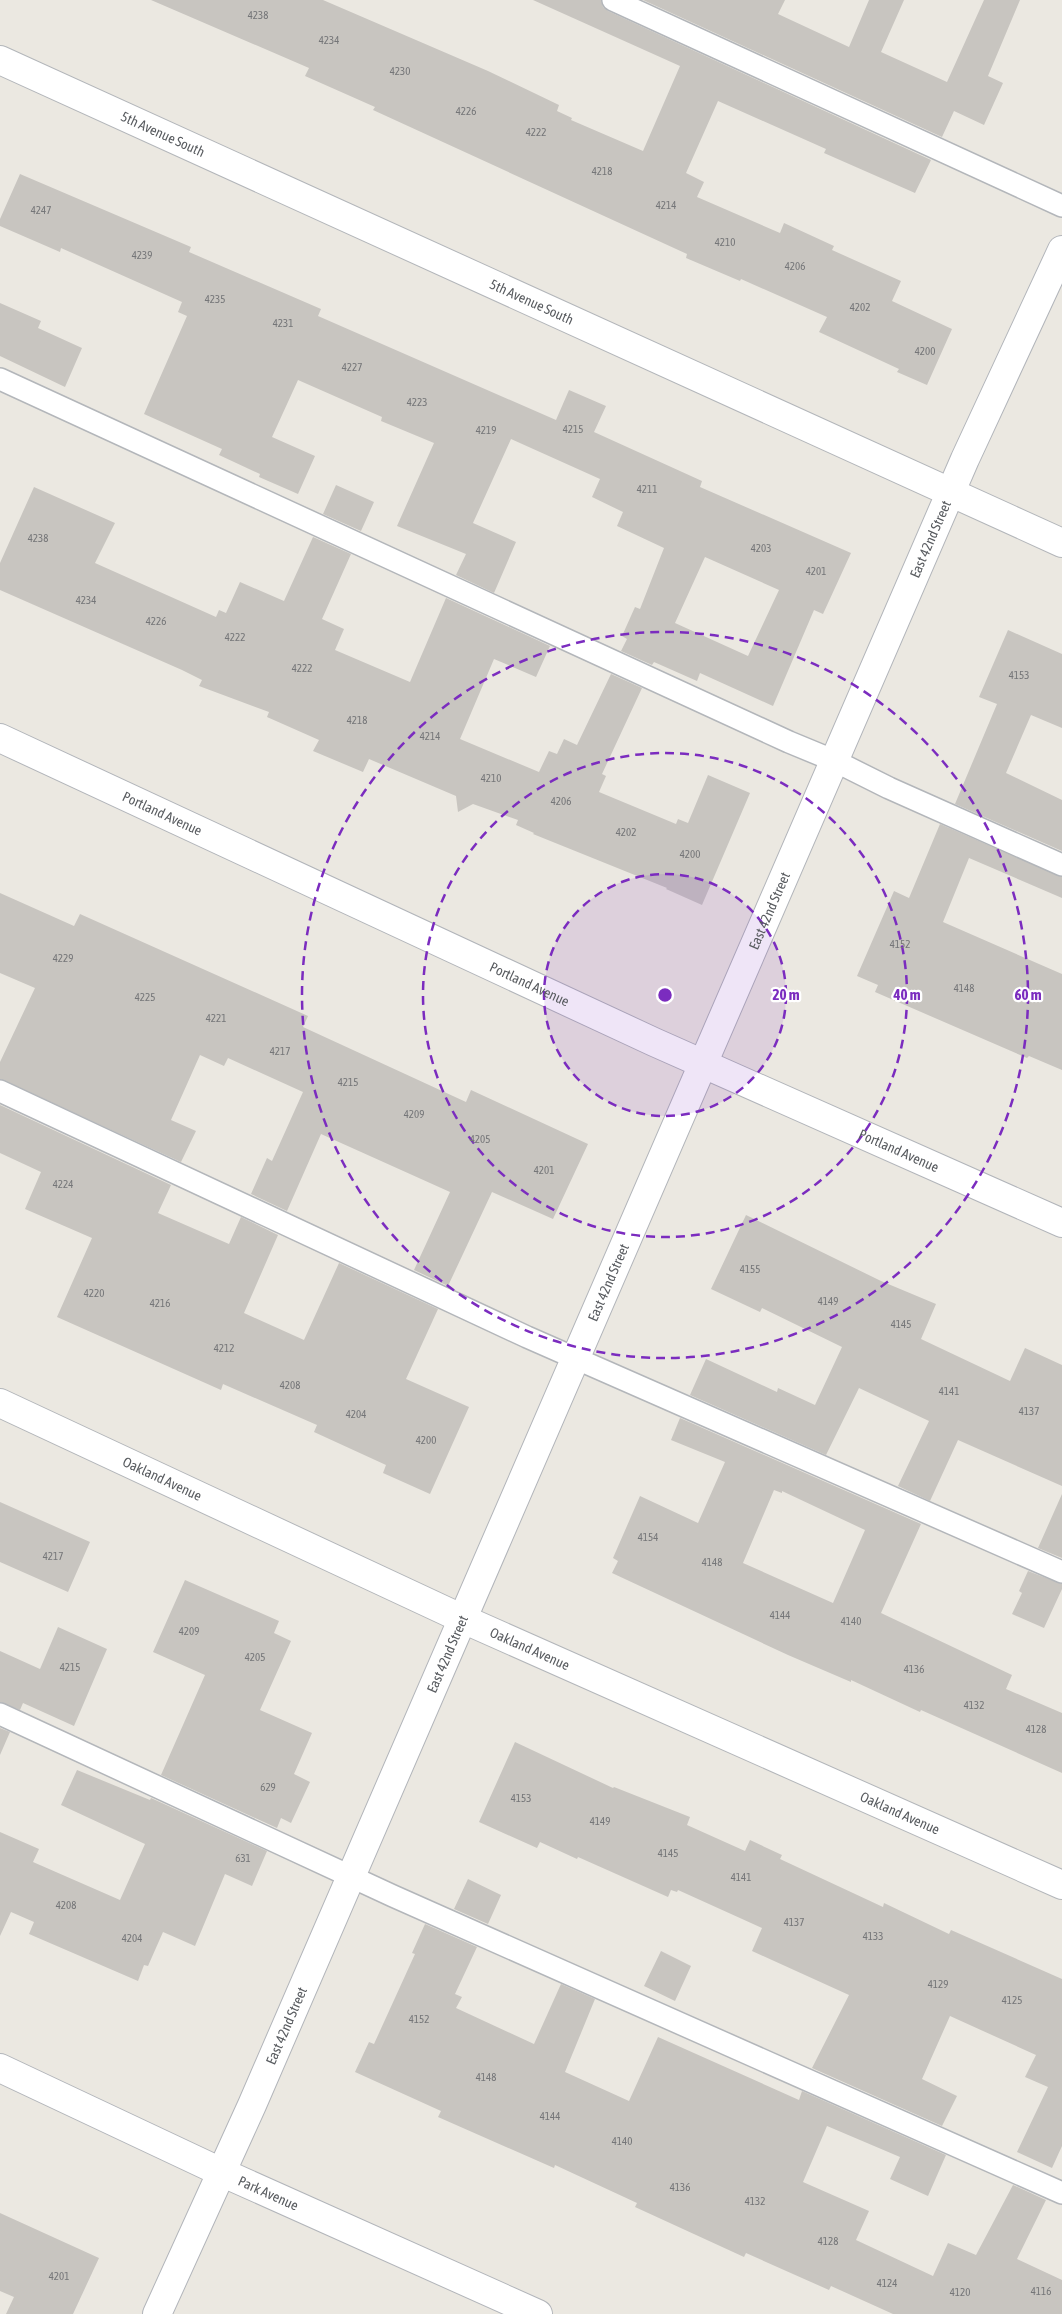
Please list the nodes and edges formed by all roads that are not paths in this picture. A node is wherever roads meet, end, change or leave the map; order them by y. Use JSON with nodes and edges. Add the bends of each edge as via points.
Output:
{"nodes":[{"id":1,"x":613,"y":0,"type":"edge"},
{"id":2,"x":0,"y":60,"type":"edge"},
{"id":3,"x":1062,"y":206,"type":"edge"},
{"id":4,"x":1062,"y":250,"type":"edge"},
{"id":5,"x":0,"y":379,"type":"edge"},
{"id":6,"x":951,"y":493,"type":"junction"},
{"id":7,"x":1062,"y":543,"type":"edge"},
{"id":8,"x":0,"y":738,"type":"edge"},
{"id":9,"x":835,"y":761,"type":"junction"},
{"id":10,"x":1062,"y":865,"type":"edge"},
{"id":11,"x":703,"y":1063,"type":"junction"},
{"id":12,"x":0,"y":1091,"type":"edge"},
{"id":13,"x":1062,"y":1223,"type":"edge"},
{"id":14,"x":575,"y":1358,"type":"junction"},
{"id":15,"x":0,"y":1403,"type":"edge"},
{"id":16,"x":1062,"y":1572,"type":"edge"},
{"id":17,"x":463,"y":1619,"type":"junction"},
{"id":18,"x":0,"y":1714,"type":"edge"},
{"id":19,"x":350,"y":1875,"type":"junction"},
{"id":20,"x":1062,"y":1885,"type":"edge"},
{"id":21,"x":0,"y":2068,"type":"edge"},
{"id":22,"x":221,"y":2172,"type":"junction"},
{"id":23,"x":1062,"y":2192,"type":"edge"},
{"id":24,"x":156,"y":2314,"type":"edge"},
{"id":25,"x":538,"y":2314,"type":"edge"}],
"edges":[{"from":1,"to":3,"type":"lane"},
{"from":2,"to":6,"type":"street","name":"5th Avenue South"},
{"from":4,"to":6,"type":"street","name":"East 42nd Street"},
{"from":5,"to":9,"type":"lane"},
{"from":6,"to":7,"type":"street","name":"5th Avenue South"},
{"from":6,"to":9,"type":"street","name":"East 42nd Street"},
{"from":8,"to":11,"type":"street","name":"Portland Avenue"},
{"from":9,"to":10,"type":"lane"},
{"from":9,"to":11,"type":"street","name":"East 42nd Street"},
{"from":11,"to":13,"type":"street","name":"Portland Avenue"},
{"from":11,"to":14,"type":"street","name":"East 42nd Street"},
{"from":12,"to":14,"type":"lane"},
{"from":14,"to":16,"type":"lane"},
{"from":14,"to":17,"type":"street","name":"East 42nd Street"},
{"from":15,"to":17,"type":"street","name":"Oakland Avenue"},
{"from":17,"to":19,"type":"street","name":"East 42nd Street"},
{"from":17,"to":20,"type":"street","name":"Oakland Avenue"},
{"from":18,"to":19,"type":"lane"},
{"from":19,"to":22,"type":"street","name":"East 42nd Street"},
{"from":19,"to":23,"type":"lane"},
{"from":21,"to":22,"type":"street","name":"Park Avenue"},
{"from":22,"to":24,"type":"street","name":"East 42nd Street"},
{"from":22,"to":25,"type":"street","name":"Park Avenue"}]}
